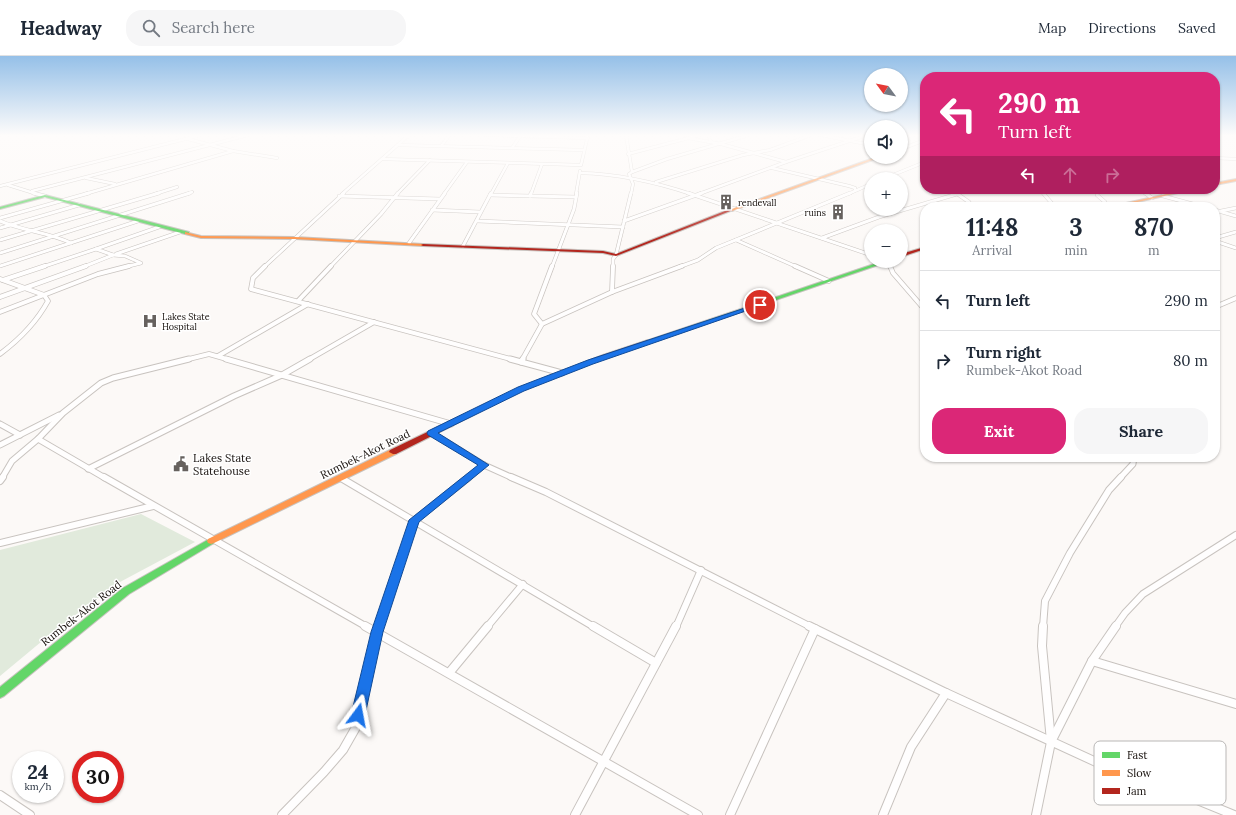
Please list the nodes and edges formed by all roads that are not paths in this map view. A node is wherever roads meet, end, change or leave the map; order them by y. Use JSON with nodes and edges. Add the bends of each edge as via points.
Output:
{"nodes":[{"id":1,"x":61,"y":170,"type":"edge"},
{"id":2,"x":113,"y":170,"type":"edge"},
{"id":3,"x":167,"y":170,"type":"edge"},
{"id":4,"x":369,"y":170,"type":"edge"},
{"id":5,"x":420,"y":170,"type":"edge"},
{"id":6,"x":460,"y":170,"type":"edge"},
{"id":7,"x":504,"y":170,"type":"edge"},
{"id":8,"x":540,"y":170,"type":"edge"},
{"id":9,"x":636,"y":170,"type":"edge"},
{"id":10,"x":695,"y":170,"type":"edge"},
{"id":11,"x":764,"y":170,"type":"edge"},
{"id":12,"x":781,"y":170,"type":"edge"},
{"id":13,"x":841,"y":170,"type":"edge"},
{"id":14,"x":632,"y":172,"type":"joint"},
{"id":15,"x":580,"y":173,"type":"joint"},
{"id":16,"x":85,"y":178,"type":"junction"},
{"id":17,"x":631,"y":178,"type":"junction"},
{"id":18,"x":817,"y":179,"type":"junction"},
{"id":19,"x":1236,"y":180,"type":"edge"},
{"id":20,"x":655,"y":183,"type":"junction"},
{"id":21,"x":1220,"y":183,"type":"edge"},
{"id":22,"x":7,"y":184,"type":"junction"},
{"id":23,"x":117,"y":185,"type":"junction"},
{"id":24,"x":0,"y":186,"type":"edge"},
{"id":25,"x":177,"y":187,"type":"dead end"},
{"id":26,"x":864,"y":187,"type":"edge"},
{"id":27,"x":855,"y":190,"type":"junction"},
{"id":28,"x":32,"y":191,"type":"junction"},
{"id":29,"x":192,"y":192,"type":"dead end"},
{"id":30,"x":697,"y":194,"type":"junction"},
{"id":31,"x":957,"y":194,"type":"joint"},
{"id":32,"x":1044,"y":194,"type":"edge"},
{"id":33,"x":1147,"y":194,"type":"edge"},
{"id":34,"x":1172,"y":194,"type":"edge"},
{"id":35,"x":490,"y":195,"type":"junction"},
{"id":36,"x":1097,"y":195,"type":"dead end"},
{"id":37,"x":45,"y":196,"type":"junction"},
{"id":38,"x":339,"y":196,"type":"junction"},
{"id":39,"x":530,"y":196,"type":"junction"},
{"id":40,"x":1163,"y":196,"type":"junction"},
{"id":41,"x":576,"y":197,"type":"junction"},
{"id":42,"x":393,"y":198,"type":"junction"},
{"id":43,"x":1152,"y":198,"type":"junction"},
{"id":44,"x":440,"y":199,"type":"junction"},
{"id":45,"x":62,"y":201,"type":"junction"},
{"id":46,"x":930,"y":202,"type":"edge"},
{"id":47,"x":969,"y":202,"type":"edge"},
{"id":48,"x":1051,"y":202,"type":"edge"},
{"id":49,"x":1105,"y":202,"type":"edge"},
{"id":50,"x":1133,"y":202,"type":"edge"},
{"id":51,"x":1185,"y":202,"type":"edge"},
{"id":52,"x":79,"y":205,"type":"junction"},
{"id":53,"x":920,"y":205,"type":"edge"},
{"id":54,"x":0,"y":208,"type":"edge"},
{"id":55,"x":736,"y":208,"type":"junction"},
{"id":56,"x":1236,"y":208,"type":"edge"},
{"id":57,"x":99,"y":210,"type":"junction"},
{"id":58,"x":432,"y":210,"type":"junction"},
{"id":59,"x":1220,"y":211,"type":"edge"},
{"id":60,"x":1220,"y":211,"type":"edge"},
{"id":61,"x":480,"y":212,"type":"junction"},
{"id":62,"x":121,"y":215,"type":"junction"},
{"id":63,"x":1236,"y":216,"type":"edge"},
{"id":64,"x":0,"y":218,"type":"edge"},
{"id":65,"x":0,"y":221,"type":"edge"},
{"id":66,"x":138,"y":221,"type":"junction"},
{"id":67,"x":476,"y":221,"type":"junction"},
{"id":68,"x":624,"y":221,"type":"junction"},
{"id":69,"x":778,"y":222,"type":"junction"},
{"id":70,"x":10,"y":225,"type":"junction"},
{"id":71,"x":568,"y":225,"type":"junction"},
{"id":72,"x":159,"y":227,"type":"junction"},
{"id":73,"x":623,"y":227,"type":"junction"},
{"id":74,"x":0,"y":228,"type":"edge"},
{"id":75,"x":33,"y":230,"type":"junction"},
{"id":76,"x":180,"y":232,"type":"junction"},
{"id":77,"x":1236,"y":232,"type":"edge"},
{"id":78,"x":56,"y":236,"type":"junction"},
{"id":79,"x":1220,"y":237,"type":"edge"},
{"id":80,"x":295,"y":238,"type":"junction"},
{"id":81,"x":822,"y":238,"type":"junction"},
{"id":82,"x":0,"y":240,"type":"edge"},
{"id":83,"x":355,"y":240,"type":"junction"},
{"id":84,"x":736,"y":240,"type":"junction"},
{"id":85,"x":71,"y":243,"type":"junction"},
{"id":86,"x":409,"y":243,"type":"junction"},
{"id":87,"x":1220,"y":243,"type":"edge"},
{"id":88,"x":463,"y":246,"type":"junction"},
{"id":89,"x":1236,"y":248,"type":"edge"},
{"id":90,"x":96,"y":249,"type":"junction"},
{"id":91,"x":559,"y":250,"type":"junction"},
{"id":92,"x":920,"y":250,"type":"edge"},
{"id":93,"x":0,"y":253,"type":"edge"},
{"id":94,"x":864,"y":253,"type":"edge"},
{"id":95,"x":908,"y":254,"type":"edge"},
{"id":96,"x":113,"y":255,"type":"junction"},
{"id":97,"x":616,"y":255,"type":"junction"},
{"id":98,"x":0,"y":266,"type":"edge"},
{"id":99,"x":867,"y":268,"type":"edge"},
{"id":100,"x":890,"y":268,"type":"edge"},
{"id":101,"x":1,"y":280,"type":"edge"},
{"id":102,"x":829,"y":281,"type":"junction"},
{"id":103,"x":27,"y":288,"type":"junction"},
{"id":104,"x":612,"y":292,"type":"junction"},
{"id":105,"x":44,"y":295,"type":"junction"},
{"id":106,"x":0,"y":298,"type":"edge"},
{"id":107,"x":1236,"y":298,"type":"edge"},
{"id":108,"x":298,"y":301,"type":"junction"},
{"id":109,"x":308,"y":304,"type":"junction"},
{"id":110,"x":920,"y":304,"type":"edge"},
{"id":111,"x":1220,"y":305,"type":"edge"},
{"id":112,"x":0,"y":312,"type":"edge"},
{"id":113,"x":374,"y":322,"type":"junction"},
{"id":114,"x":542,"y":324,"type":"junction"},
{"id":115,"x":0,"y":354,"type":"edge"},
{"id":116,"x":218,"y":356,"type":"junction"},
{"id":117,"x":521,"y":362,"type":"junction"},
{"id":118,"x":562,"y":373,"type":"junction"},
{"id":119,"x":282,"y":375,"type":"junction"},
{"id":120,"x":63,"y":413,"type":"junction"},
{"id":121,"x":0,"y":424,"type":"edge"},
{"id":122,"x":451,"y":424,"type":"junction"},
{"id":123,"x":432,"y":433,"type":"junction"},
{"id":124,"x":20,"y":435,"type":"junction"},
{"id":125,"x":38,"y":439,"type":"junction"},
{"id":126,"x":0,"y":445,"type":"edge"},
{"id":127,"x":1133,"y":462,"type":"edge"},
{"id":128,"x":484,"y":465,"type":"junction"},
{"id":129,"x":88,"y":469,"type":"junction"},
{"id":130,"x":341,"y":478,"type":"junction"},
{"id":131,"x":0,"y":481,"type":"edge"},
{"id":132,"x":153,"y":506,"type":"junction"},
{"id":133,"x":415,"y":520,"type":"junction"},
{"id":134,"x":1236,"y":535,"type":"edge"},
{"id":135,"x":213,"y":540,"type":"junction"},
{"id":136,"x":0,"y":543,"type":"edge"},
{"id":137,"x":701,"y":570,"type":"junction"},
{"id":138,"x":523,"y":584,"type":"junction"},
{"id":139,"x":814,"y":629,"type":"junction"},
{"id":140,"x":377,"y":632,"type":"junction"},
{"id":141,"x":1092,"y":661,"type":"junction"},
{"id":142,"x":656,"y":663,"type":"junction"},
{"id":143,"x":449,"y":672,"type":"junction"},
{"id":144,"x":0,"y":692,"type":"edge"},
{"id":145,"x":946,"y":693,"type":"junction"},
{"id":146,"x":1236,"y":704,"type":"edge"},
{"id":147,"x":1051,"y":742,"type":"junction"},
{"id":148,"x":603,"y":761,"type":"junction"},
{"id":149,"x":1094,"y":761,"type":"edge"},
{"id":150,"x":0,"y":795,"type":"edge"},
{"id":151,"x":1210,"y":805,"type":"edge"},
{"id":152,"x":30,"y":815,"type":"edge"},
{"id":153,"x":282,"y":815,"type":"edge"},
{"id":154,"x":575,"y":815,"type":"edge"},
{"id":155,"x":698,"y":815,"type":"edge"},
{"id":156,"x":730,"y":815,"type":"edge"},
{"id":157,"x":883,"y":815,"type":"edge"},
{"id":158,"x":1036,"y":815,"type":"edge"},
{"id":159,"x":1234,"y":815,"type":"edge"}],
"edges":[{"from":1,"to":22,"type":"street"},
{"from":2,"to":16,"type":"street"},
{"from":3,"to":23,"type":"street"},
{"from":4,"to":38,"type":"street"},
{"from":5,"to":42,"type":"street"},
{"from":6,"to":44,"type":"street"},
{"from":7,"to":35,"type":"street"},
{"from":8,"to":39,"type":"street"},
{"from":9,"to":14,"type":"street"},
{"from":10,"to":20,"type":"street"},
{"from":11,"to":30,"type":"street"},
{"from":12,"to":18,"type":"street"},
{"from":13,"to":18,"type":"street"},
{"from":14,"to":17,"type":"street","via":[[629,174]]},
{"from":15,"to":17,"type":"street"},
{"from":15,"to":41,"type":"street"},
{"from":16,"to":23,"type":"street"},
{"from":16,"to":28,"type":"street"},
{"from":17,"to":20,"type":"street"},
{"from":17,"to":68,"type":"street","via":[[633,184]]},
{"from":18,"to":27,"type":"street","via":[[849,186]]},
{"from":18,"to":55,"type":"street"},
{"from":19,"to":21,"type":"street"},
{"from":20,"to":30,"type":"street"},
{"from":22,"to":24,"type":"street"},
{"from":22,"to":28,"type":"street"},
{"from":23,"to":45,"type":"street"},
{"from":25,"to":57,"type":"street"},
{"from":26,"to":27,"type":"street"},
{"from":27,"to":69,"type":"street"},
{"from":28,"to":37,"type":"street"},
{"from":29,"to":62,"type":"street"},
{"from":30,"to":55,"type":"street"},
{"from":30,"to":68,"type":"street"},
{"from":31,"to":46,"type":"street"},
{"from":31,"to":47,"type":"street"},
{"from":32,"to":48,"type":"street"},
{"from":33,"to":43,"type":"street"},
{"from":34,"to":40,"type":"street"},
{"from":35,"to":39,"type":"street"},
{"from":35,"to":61,"type":"street"},
{"from":36,"to":49,"type":"street"},
{"from":37,"to":45,"type":"street"},
{"from":37,"to":54,"type":"street"},
{"from":38,"to":42,"type":"street"},
{"from":38,"to":80,"type":"street"},
{"from":39,"to":41,"type":"street"},
{"from":40,"to":43,"type":"street"},
{"from":40,"to":51,"type":"street"},
{"from":41,"to":71,"type":"street"},
{"from":42,"to":44,"type":"street"},
{"from":42,"to":83,"type":"street"},
{"from":43,"to":50,"type":"street"},
{"from":44,"to":58,"type":"street"},
{"from":45,"to":52,"type":"street"},
{"from":45,"to":64,"type":"street"},
{"from":52,"to":57,"type":"street"},
{"from":52,"to":70,"type":"street"},
{"from":53,"to":81,"type":"street"},
{"from":55,"to":69,"type":"street"},
{"from":55,"to":97,"type":"street"},
{"from":56,"to":59,"type":"street"},
{"from":57,"to":62,"type":"street"},
{"from":57,"to":75,"type":"street"},
{"from":58,"to":61,"type":"street"},
{"from":58,"to":86,"type":"street"},
{"from":60,"to":63,"type":"street"},
{"from":61,"to":67,"type":"street"},
{"from":62,"to":66,"type":"street"},
{"from":62,"to":78,"type":"street"},
{"from":65,"to":70,"type":"street"},
{"from":66,"to":72,"type":"street"},
{"from":66,"to":85,"type":"street"},
{"from":67,"to":71,"type":"street"},
{"from":67,"to":88,"type":"street"},
{"from":68,"to":73,"type":"street"},
{"from":69,"to":81,"type":"street"},
{"from":69,"to":84,"type":"street"},
{"from":70,"to":74,"type":"street"},
{"from":70,"to":75,"type":"street"},
{"from":71,"to":73,"type":"street"},
{"from":71,"to":91,"type":"street"},
{"from":72,"to":76,"type":"street"},
{"from":72,"to":90,"type":"street"},
{"from":73,"to":97,"type":"street"},
{"from":75,"to":78,"type":"street"},
{"from":75,"to":82,"type":"street"},
{"from":76,"to":80,"type":"street","via":[[201,238]]},
{"from":76,"to":96,"type":"street"},
{"from":77,"to":79,"type":"street"},
{"from":78,"to":85,"type":"street"},
{"from":78,"to":93,"type":"street"},
{"from":80,"to":83,"type":"street"},
{"from":80,"to":108,"type":"street","via":[[254,278],[251,289]]},
{"from":81,"to":94,"type":"street"},
{"from":83,"to":86,"type":"street"},
{"from":83,"to":108,"type":"street"},
{"from":84,"to":102,"type":"street"},
{"from":84,"to":104,"type":"street","via":[[716,248],[698,260]]},
{"from":85,"to":98,"type":"street"},
{"from":86,"to":88,"type":"street"},
{"from":87,"to":89,"type":"street"},
{"from":88,"to":91,"type":"street"},
{"from":90,"to":96,"type":"street"},
{"from":90,"to":101,"type":"street"},
{"from":91,"to":97,"type":"street"},
{"from":91,"to":114,"type":"street","via":[[534,314]]},
{"from":92,"to":95,"type":"street"},
{"from":96,"to":103,"type":"street"},
{"from":96,"to":105,"type":"street","via":[[125,256],[141,263],[98,274]]},
{"from":97,"to":104,"type":"street","via":[[613,259]]},
{"from":99,"to":102,"type":"street","name":"Rumbek-Akot Road"},
{"from":100,"to":110,"type":"street"},
{"from":101,"to":103,"type":"street"},
{"from":102,"to":118,"type":"street","name":"Rumbek-Akot Road","via":[[605,356]]},
{"from":103,"to":105,"type":"street"},
{"from":103,"to":106,"type":"street"},
{"from":104,"to":114,"type":"street"},
{"from":105,"to":112,"type":"street"},
{"from":105,"to":115,"type":"street","via":[[48,301],[34,325]]},
{"from":107,"to":111,"type":"street"},
{"from":108,"to":109,"type":"street"},
{"from":109,"to":113,"type":"street"},
{"from":109,"to":116,"type":"street"},
{"from":113,"to":117,"type":"street"},
{"from":113,"to":119,"type":"street"},
{"from":114,"to":117,"type":"street"},
{"from":116,"to":119,"type":"street"},
{"from":116,"to":120,"type":"street","via":[[209,354],[113,378]]},
{"from":117,"to":118,"type":"street"},
{"from":118,"to":122,"type":"street","name":"Rumbek-Akot Road","via":[[521,389]]},
{"from":119,"to":122,"type":"street"},
{"from":119,"to":129,"type":"street","via":[[234,396]]},
{"from":120,"to":124,"type":"street"},
{"from":120,"to":125,"type":"street"},
{"from":121,"to":124,"type":"street"},
{"from":122,"to":123,"type":"street","name":"Rumbek-Akot Road"},
{"from":123,"to":128,"type":"street"},
{"from":123,"to":130,"type":"street","name":"Rumbek-Akot Road"},
{"from":124,"to":126,"type":"street"},
{"from":125,"to":129,"type":"street"},
{"from":125,"to":131,"type":"street","via":[[12,461]]},
{"from":127,"to":147,"type":"street","via":[[1110,490],[1070,553],[1045,601],[1042,646]]},
{"from":128,"to":133,"type":"street"},
{"from":128,"to":137,"type":"street","via":[[546,492]]},
{"from":129,"to":132,"type":"street"},
{"from":130,"to":133,"type":"street"},
{"from":130,"to":135,"type":"street","name":"Rumbek-Akot Road"},
{"from":132,"to":135,"type":"street"},
{"from":132,"to":136,"type":"street"},
{"from":133,"to":138,"type":"street"},
{"from":133,"to":140,"type":"street"},
{"from":134,"to":141,"type":"street","via":[[1143,594],[1125,613]]},
{"from":135,"to":140,"type":"street"},
{"from":135,"to":144,"type":"street","name":"Rumbek-Akot Road","via":[[126,591]]},
{"from":137,"to":139,"type":"street"},
{"from":137,"to":142,"type":"street","via":[[672,636]]},
{"from":138,"to":142,"type":"street"},
{"from":138,"to":143,"type":"street"},
{"from":139,"to":145,"type":"street"},
{"from":139,"to":156,"type":"street"},
{"from":140,"to":143,"type":"street"},
{"from":140,"to":153,"type":"street","via":[[355,729],[334,761]]},
{"from":141,"to":146,"type":"street"},
{"from":141,"to":147,"type":"street"},
{"from":142,"to":148,"type":"street"},
{"from":143,"to":148,"type":"street"},
{"from":145,"to":147,"type":"street"},
{"from":145,"to":157,"type":"street","via":[[911,747]]},
{"from":147,"to":149,"type":"street"},
{"from":147,"to":158,"type":"street"},
{"from":148,"to":154,"type":"street"},
{"from":148,"to":155,"type":"street"},
{"from":150,"to":152,"type":"street"},
{"from":151,"to":159,"type":"street"}]}
